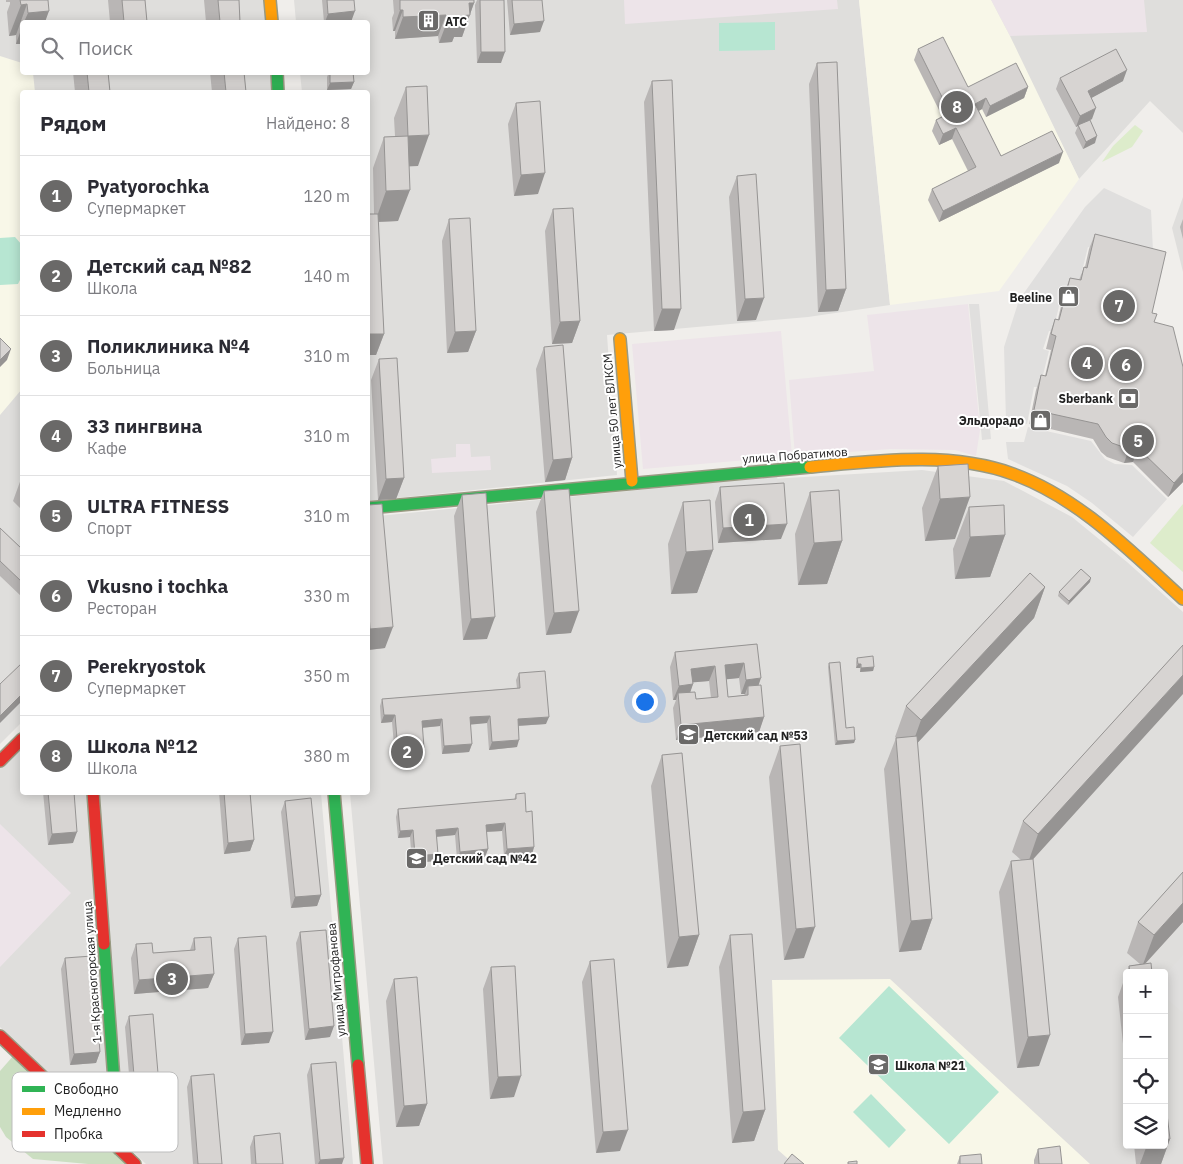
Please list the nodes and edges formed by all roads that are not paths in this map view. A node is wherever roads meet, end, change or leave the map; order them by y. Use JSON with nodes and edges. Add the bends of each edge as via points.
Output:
{"nodes":[{"id":1,"x":270,"y":0,"type":"edge"},
{"id":2,"x":272,"y":20,"type":"edge"},
{"id":3,"x":276,"y":75,"type":"edge"},
{"id":4,"x":278,"y":90,"type":"edge"},
{"id":5,"x":620,"y":339,"type":"dead end"},
{"id":6,"x":632,"y":481,"type":"junction"},
{"id":7,"x":370,"y":508,"type":"edge"},
{"id":8,"x":1183,"y":599,"type":"edge"},
{"id":9,"x":20,"y":741,"type":"edge"},
{"id":10,"x":0,"y":761,"type":"edge"},
{"id":11,"x":93,"y":795,"type":"edge"},
{"id":12,"x":334,"y":795,"type":"edge"},
{"id":13,"x":0,"y":1036,"type":"edge"},
{"id":14,"x":38,"y":1072,"type":"edge"},
{"id":15,"x":113,"y":1072,"type":"edge"},
{"id":16,"x":122,"y":1152,"type":"edge"},
{"id":17,"x":135,"y":1164,"type":"edge"},
{"id":18,"x":367,"y":1164,"type":"edge"}],
"edges":[{"from":1,"to":2,"type":"street"},
{"from":3,"to":4,"type":"street"},
{"from":5,"to":6,"type":"street","name":"улица 50 лет ВЛКСМ"},
{"from":6,"to":7,"type":"street","name":"улица Побратимов"},
{"from":6,"to":8,"type":"street","name":"улица Побратимов","via":[[921,460],[1002,470],[1044,488],[1085,514]]},
{"from":9,"to":10,"type":"street"},
{"from":11,"to":15,"type":"street","name":"1-я Красногорская улица"},
{"from":12,"to":18,"type":"street","name":"улица Митрофанова"},
{"from":13,"to":14,"type":"street"},
{"from":16,"to":17,"type":"street"}]}
